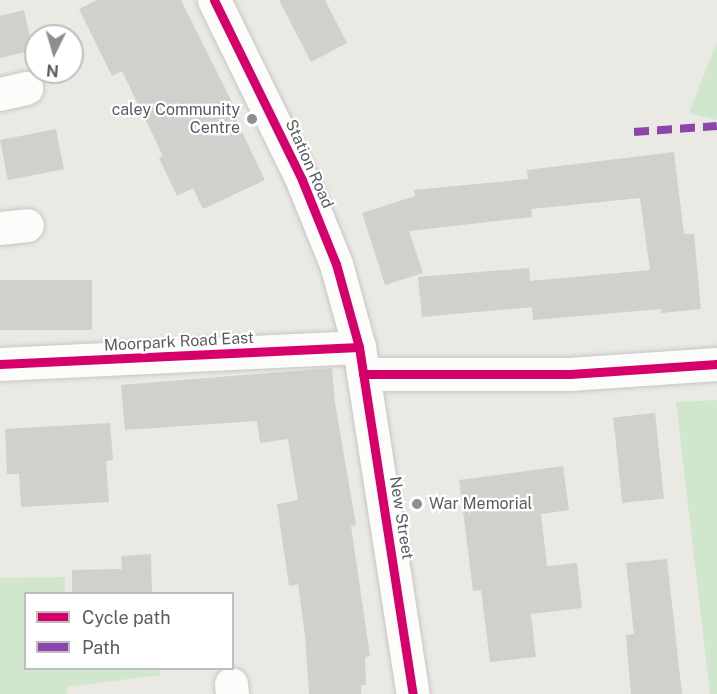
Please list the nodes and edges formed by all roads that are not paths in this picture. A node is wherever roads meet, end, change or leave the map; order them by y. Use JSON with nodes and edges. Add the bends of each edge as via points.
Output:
{"nodes":[{"id":1,"x":214,"y":0,"type":"edge"},
{"id":2,"x":361,"y":360,"type":"junction"},
{"id":3,"x":0,"y":364,"type":"edge"},
{"id":4,"x":717,"y":364,"type":"edge"},
{"id":5,"x":413,"y":694,"type":"edge"}],
"edges":[{"from":1,"to":2,"type":"street","name":"Station Road","via":[[302,180],[336,264]]},
{"from":2,"to":3,"type":"street","name":"Moorpark Road East"},
{"from":2,"to":4,"type":"street","name":"Moorpark Road East","via":[[570,374]]},
{"from":2,"to":5,"type":"street","name":"New Street"}]}
